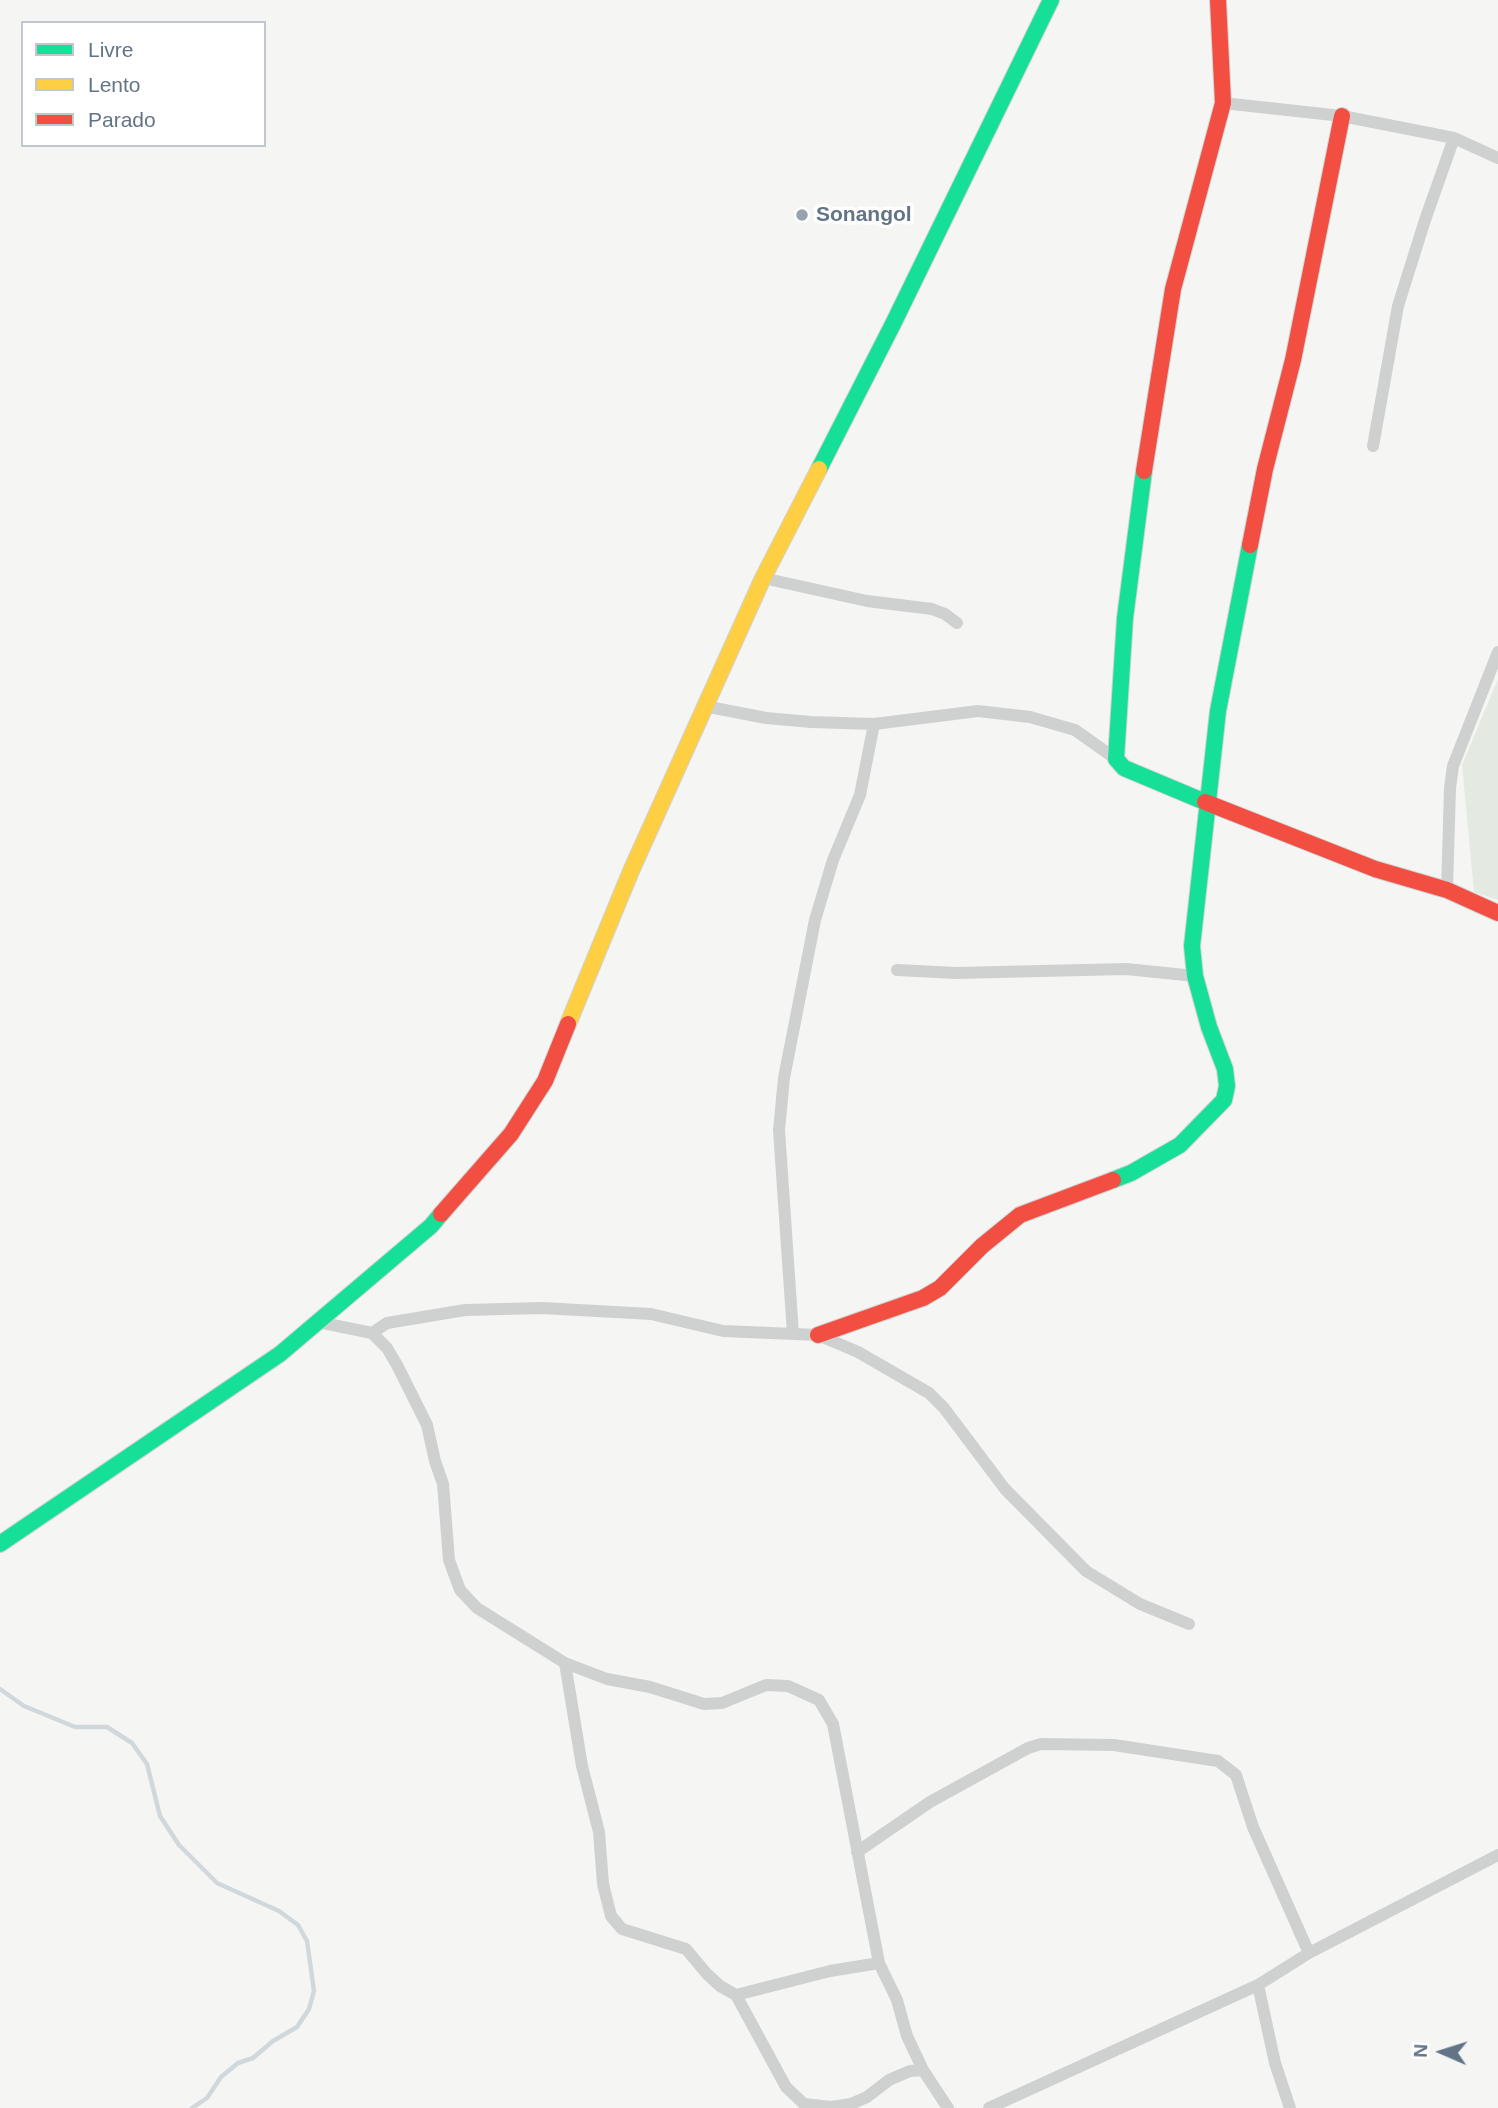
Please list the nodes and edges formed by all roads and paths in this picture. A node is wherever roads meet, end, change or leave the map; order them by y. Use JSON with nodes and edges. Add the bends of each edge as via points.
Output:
{"nodes":[{"id":1,"x":1051,"y":0,"type":"edge"},
{"id":2,"x":1219,"y":0,"type":"edge"},
{"id":3,"x":1223,"y":103,"type":"junction"},
{"id":4,"x":1342,"y":116,"type":"junction"},
{"id":5,"x":1454,"y":138,"type":"junction"},
{"id":6,"x":1498,"y":158,"type":"edge"},
{"id":7,"x":1373,"y":446,"type":"dead end"},
{"id":8,"x":763,"y":579,"type":"junction"},
{"id":9,"x":957,"y":623,"type":"dead end"},
{"id":10,"x":1498,"y":652,"type":"edge"},
{"id":11,"x":704,"y":706,"type":"junction"},
{"id":12,"x":874,"y":724,"type":"junction"},
{"id":13,"x":1116,"y":759,"type":"junction"},
{"id":14,"x":1208,"y":803,"type":"junction"},
{"id":15,"x":1447,"y":890,"type":"junction"},
{"id":16,"x":1498,"y":913,"type":"edge"},
{"id":17,"x":897,"y":970,"type":"dead end"},
{"id":18,"x":1195,"y":976,"type":"junction"},
{"id":19,"x":318,"y":1322,"type":"junction"},
{"id":20,"x":372,"y":1334,"type":"junction"},
{"id":21,"x":793,"y":1334,"type":"junction"},
{"id":22,"x":818,"y":1335,"type":"junction"},
{"id":23,"x":0,"y":1544,"type":"edge"},
{"id":24,"x":1189,"y":1624,"type":"dead end"},
{"id":25,"x":565,"y":1663,"type":"junction"},
{"id":26,"x":857,"y":1852,"type":"junction"},
{"id":27,"x":1498,"y":1855,"type":"edge"},
{"id":28,"x":1309,"y":1953,"type":"junction"},
{"id":29,"x":879,"y":1963,"type":"junction"},
{"id":30,"x":1258,"y":1985,"type":"junction"},
{"id":31,"x":736,"y":1995,"type":"junction"},
{"id":32,"x":923,"y":2070,"type":"junction"},
{"id":33,"x":948,"y":2108,"type":"edge"},
{"id":34,"x":989,"y":2108,"type":"edge"},
{"id":35,"x":1290,"y":2108,"type":"edge"}],
"edges":[{"from":1,"to":8,"type":"street"},
{"from":2,"to":3,"type":"street"},
{"from":3,"to":4,"type":"street"},
{"from":3,"to":13,"type":"street","via":[[1173,289],[1149,436],[1125,618]]},
{"from":4,"to":5,"type":"street"},
{"from":4,"to":14,"type":"street","via":[[1233,628]]},
{"from":5,"to":6,"type":"street"},
{"from":5,"to":7,"type":"street","via":[[1398,306]]},
{"from":8,"to":9,"type":"street","via":[[932,609]]},
{"from":8,"to":11,"type":"street"},
{"from":10,"to":15,"type":"street","via":[[1452,765]]},
{"from":11,"to":12,"type":"street","via":[[789,720]]},
{"from":11,"to":19,"type":"street","via":[[545,1082],[511,1134],[431,1226]]},
{"from":12,"to":13,"type":"street","via":[[978,711],[1030,717],[1075,730]]},
{"from":12,"to":21,"type":"street","via":[[860,794],[815,920],[784,1078],[779,1130]]},
{"from":13,"to":14,"type":"street","via":[[1124,768]]},
{"from":14,"to":15,"type":"street","via":[[1375,869]]},
{"from":14,"to":18,"type":"street","via":[[1192,946]]},
{"from":15,"to":16,"type":"street"},
{"from":17,"to":18,"type":"street","via":[[1126,969]]},
{"from":18,"to":22,"type":"street","via":[[1227,1086],[1224,1100],[1180,1145],[1131,1173],[1020,1215],[923,1298]]},
{"from":19,"to":20,"type":"street"},
{"from":19,"to":23,"type":"street","via":[[280,1354]]},
{"from":20,"to":21,"type":"street","via":[[387,1324],[465,1310],[542,1308],[651,1314],[723,1331]]},
{"from":20,"to":25,"type":"street","via":[[387,1348],[427,1425],[443,1485],[449,1560],[460,1590],[477,1608]]},
{"from":21,"to":22,"type":"street"},
{"from":22,"to":24,"type":"street","via":[[929,1393],[1005,1489],[1086,1571],[1140,1604]]},
{"from":25,"to":26,"type":"street","via":[[704,1704],[722,1703],[766,1685],[788,1686],[819,1700],[833,1724]]},
{"from":25,"to":31,"type":"street","via":[[611,1916],[622,1929],[686,1949],[720,1986]]},
{"from":26,"to":28,"type":"street","via":[[930,1802],[1041,1744],[1114,1745],[1218,1761],[1236,1774],[1253,1827]]},
{"from":26,"to":29,"type":"street"},
{"from":27,"to":28,"type":"street"},
{"from":28,"to":30,"type":"street"},
{"from":29,"to":31,"type":"street"},
{"from":29,"to":32,"type":"street"},
{"from":30,"to":34,"type":"street"},
{"from":30,"to":35,"type":"street"},
{"from":31,"to":32,"type":"street","via":[[786,2087],[804,2104],[851,2104],[889,2080]]},
{"from":32,"to":33,"type":"street"}]}
